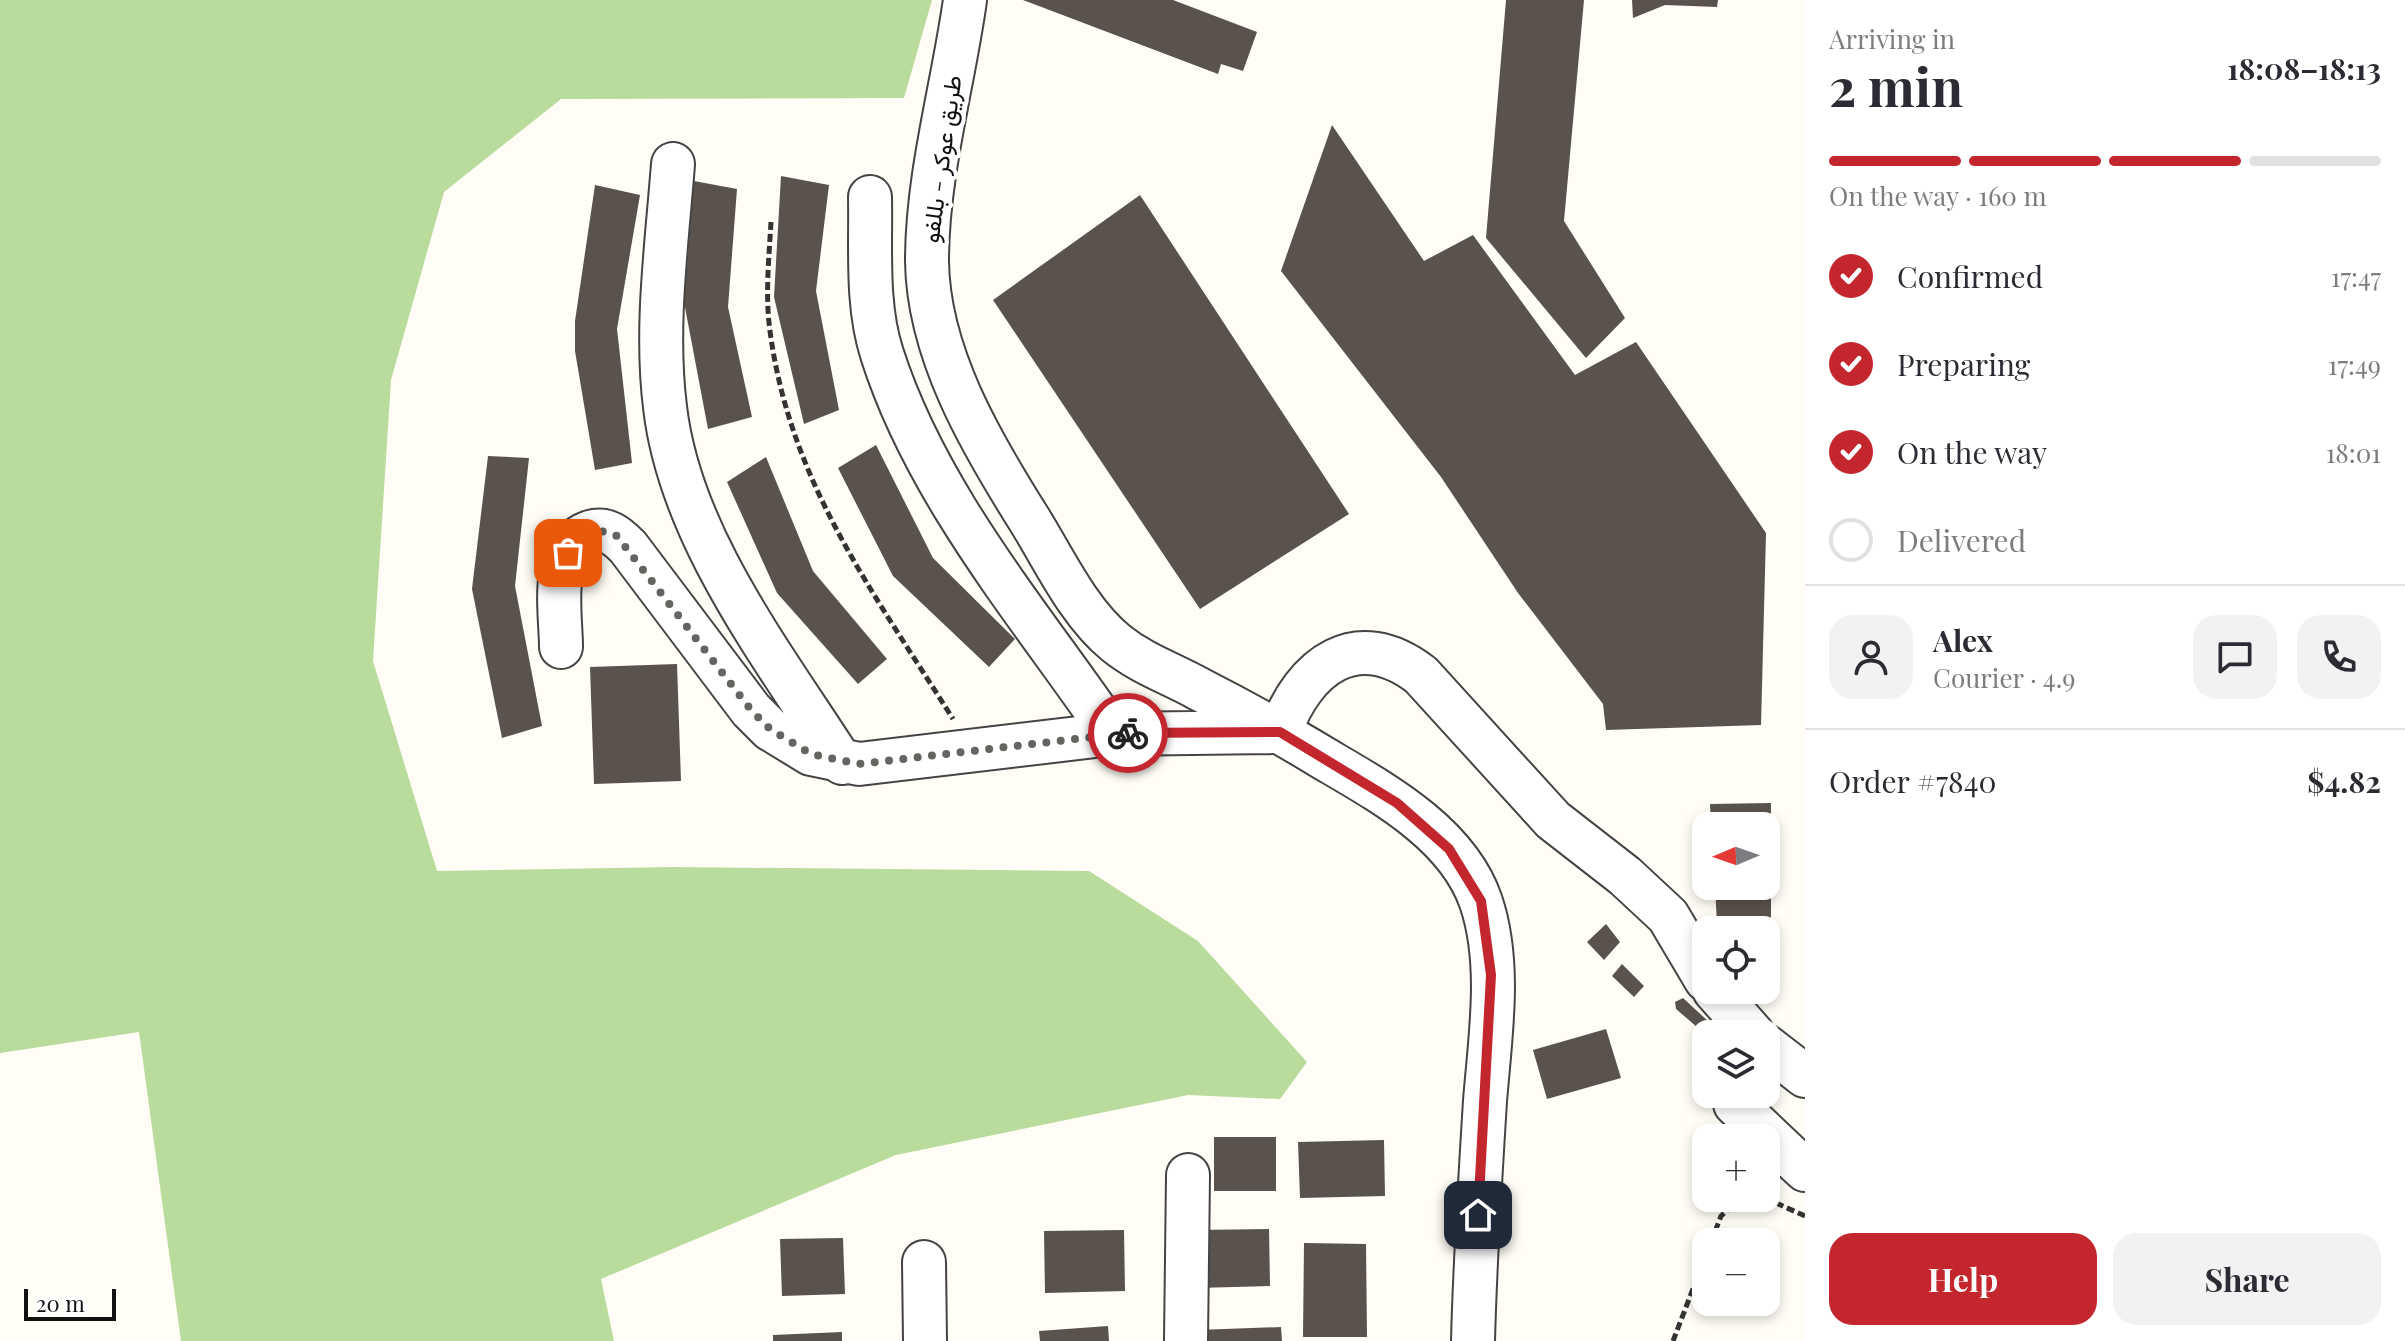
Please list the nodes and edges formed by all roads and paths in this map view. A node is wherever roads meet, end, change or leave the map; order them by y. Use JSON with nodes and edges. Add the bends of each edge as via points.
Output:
{"nodes":[{"id":1,"x":965,"y":0,"type":"edge"},
{"id":2,"x":673,"y":164,"type":"dead end"},
{"id":3,"x":870,"y":197,"type":"dead end"},
{"id":4,"x":771,"y":222,"type":"dead end"},
{"id":5,"x":561,"y":647,"type":"dead end"},
{"id":6,"x":1280,"y":732,"type":"junction"},
{"id":7,"x":1112,"y":734,"type":"junction"},
{"id":8,"x":972,"y":750,"type":"junction"},
{"id":9,"x":842,"y":763,"type":"junction"},
{"id":10,"x":1692,"y":956,"type":"edge"},
{"id":11,"x":1726,"y":1004,"type":"edge"},
{"id":12,"x":1741,"y":1020,"type":"edge"},
{"id":13,"x":1780,"y":1057,"type":"edge"},
{"id":14,"x":1805,"y":1076,"type":"edge"},
{"id":15,"x":1739,"y":1108,"type":"edge"},
{"id":16,"x":1805,"y":1170,"type":"edge"},
{"id":17,"x":1188,"y":1175,"type":"dead end"},
{"id":18,"x":1780,"y":1205,"type":"edge"},
{"id":19,"x":1805,"y":1216,"type":"edge"},
{"id":20,"x":924,"y":1262,"type":"dead end"},
{"id":21,"x":1692,"y":1291,"type":"edge"},
{"id":22,"x":925,"y":1341,"type":"edge"},
{"id":23,"x":1186,"y":1341,"type":"edge"},
{"id":24,"x":1473,"y":1341,"type":"edge"},
{"id":25,"x":1673,"y":1341,"type":"edge"}],
"edges":[{"from":1,"to":6,"type":"street","name":"طريق عوكر - بللفو","via":[[930,210],[927,265],[947,365],[973,420],[1064,574],[1112,640],[1148,667]]},
{"from":2,"to":9,"type":"street","via":[[660,350],[677,471],[713,559]]},
{"from":3,"to":7,"type":"street","via":[[875,325],[902,404],[957,509]]},
{"from":4,"to":8,"type":"path","via":[[770,329],[798,453],[851,559]]},
{"from":5,"to":9,"type":"street","via":[[564,560],[581,537],[606,531],[628,547],[770,729],[811,754]]},
{"from":6,"to":7,"type":"street"},
{"from":6,"to":10,"type":"street","via":[[1289,705],[1309,680],[1334,663],[1365,651],[1398,657],[1421,675],[1553,820],[1668,916]]},
{"from":6,"to":24,"type":"street","name":"طريق عوكر - بللفو","via":[[1397,803],[1428,828],[1458,862],[1481,901],[1491,1015]]},
{"from":7,"to":8,"type":"street"},
{"from":8,"to":9,"type":"street"},
{"from":11,"to":12,"type":"street"},
{"from":13,"to":14,"type":"street"},
{"from":15,"to":16,"type":"street"},
{"from":17,"to":23,"type":"street"},
{"from":18,"to":19,"type":"path"},
{"from":20,"to":22,"type":"street"},
{"from":21,"to":25,"type":"path"}]}
